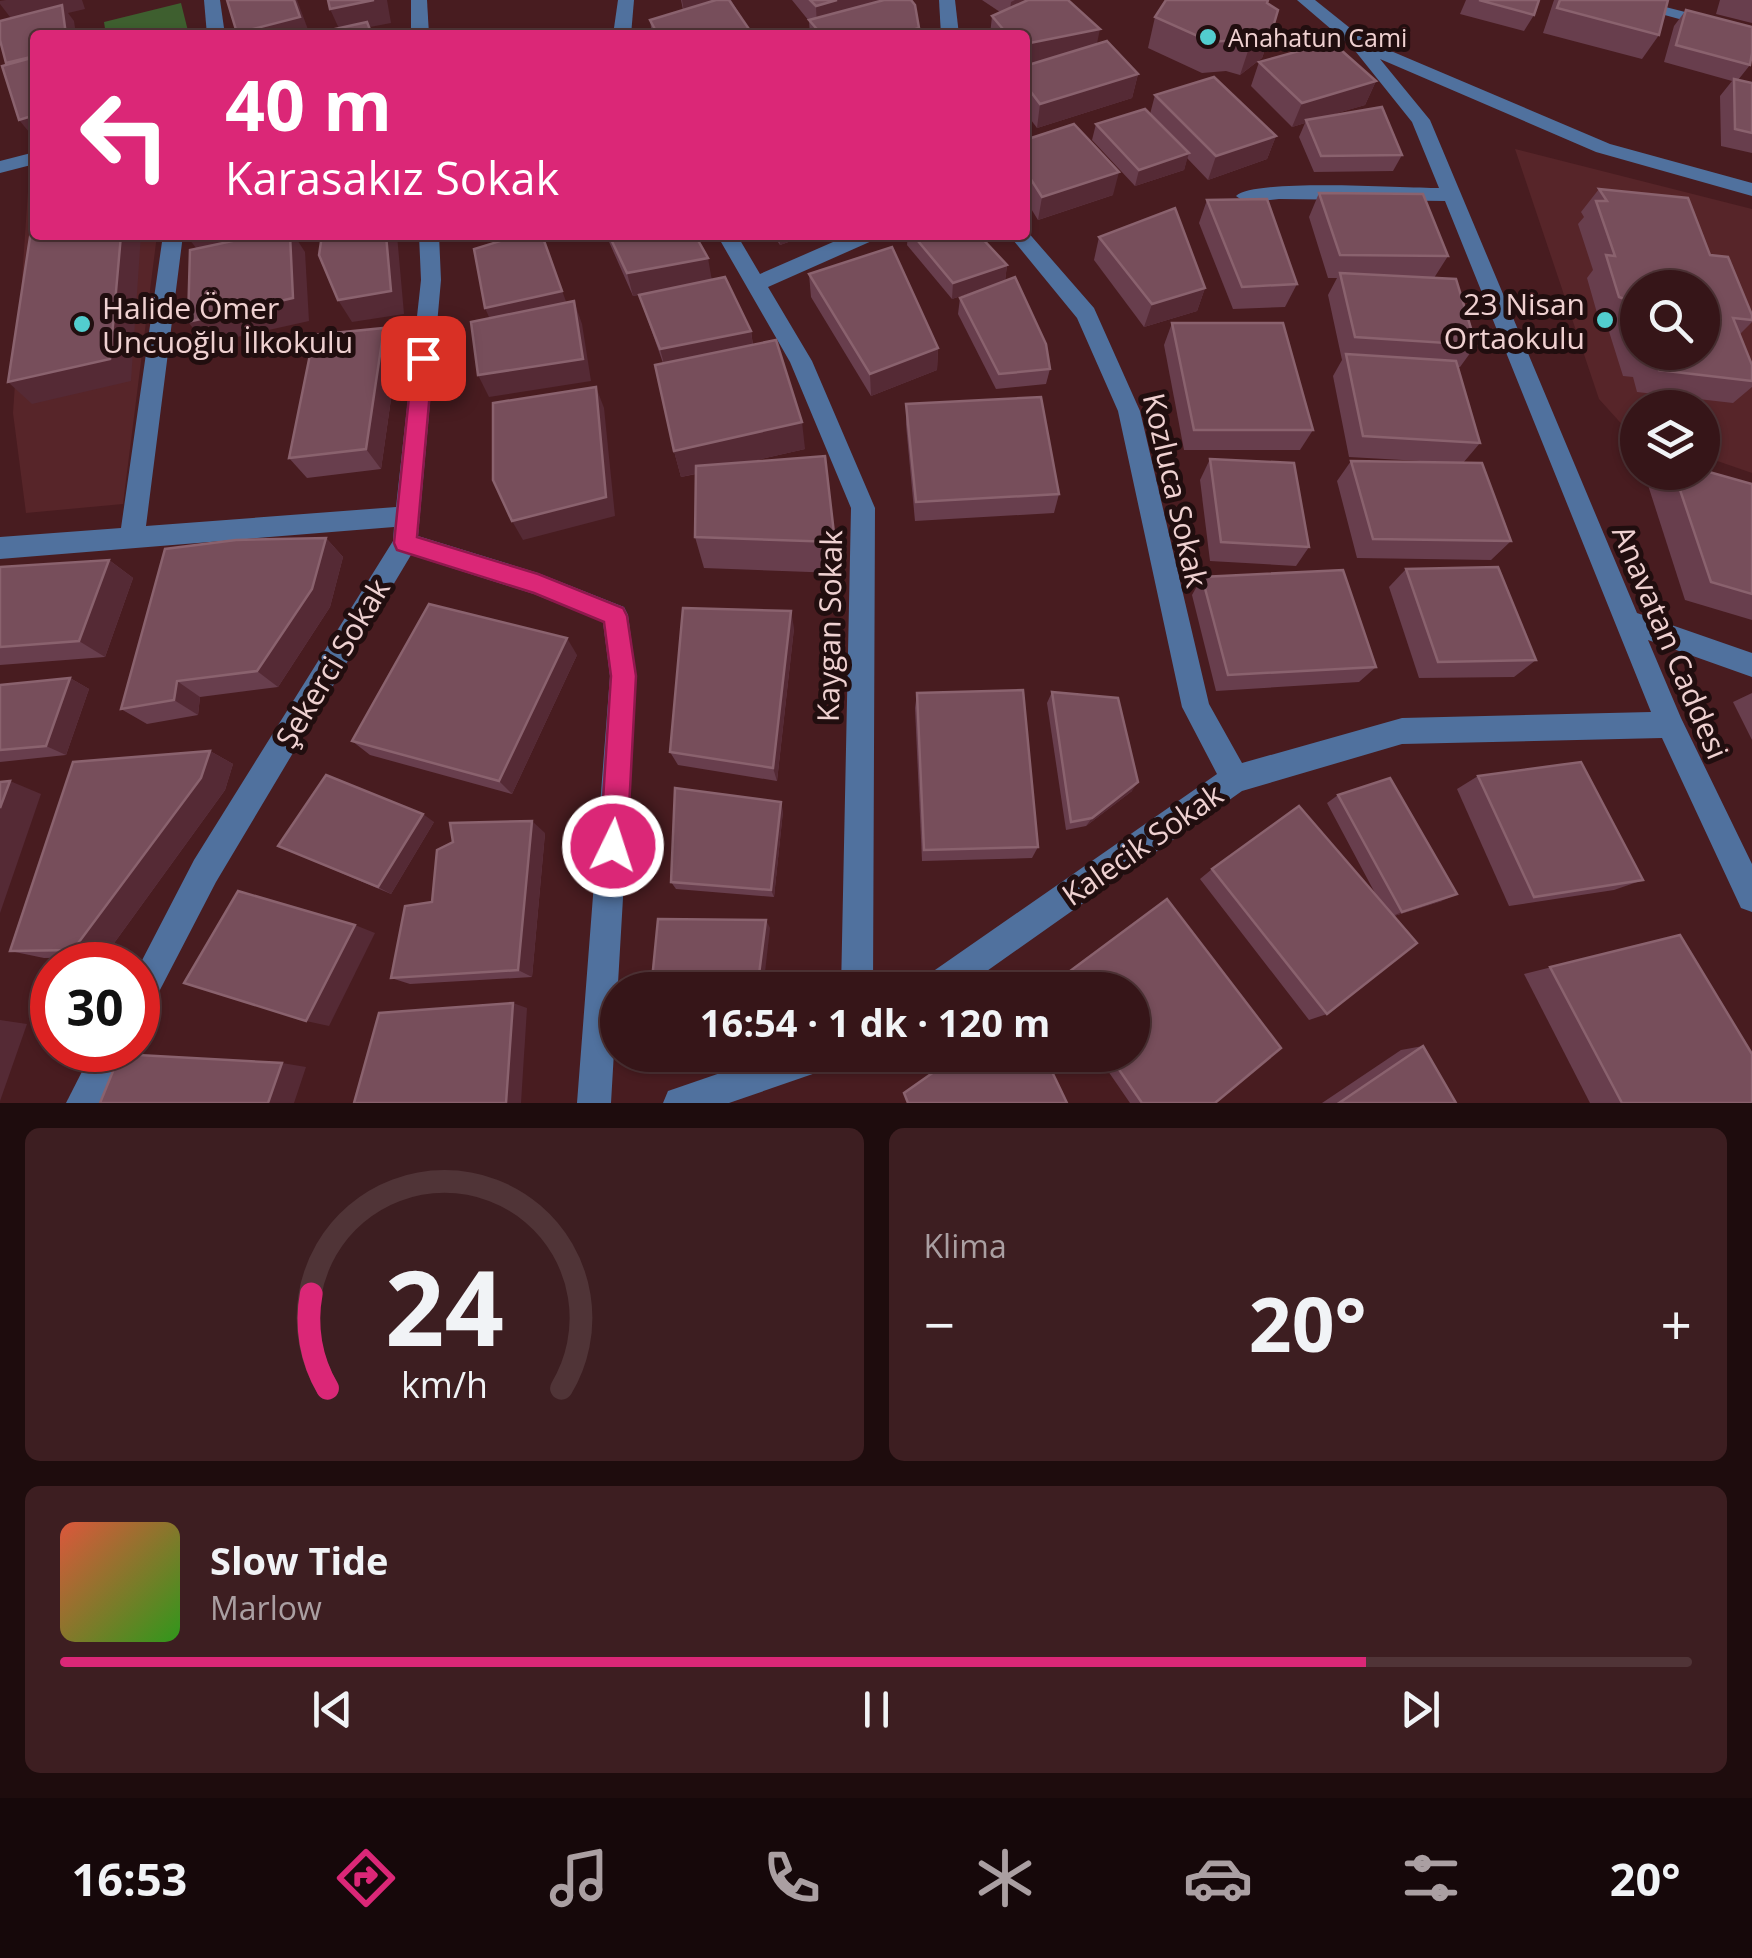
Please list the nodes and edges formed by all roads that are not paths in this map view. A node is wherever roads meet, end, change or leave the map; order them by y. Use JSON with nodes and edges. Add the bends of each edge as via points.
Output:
{"nodes":[{"id":1,"x":212,"y":0,"type":"edge"},
{"id":2,"x":419,"y":0,"type":"edge"},
{"id":3,"x":626,"y":0,"type":"edge"},
{"id":4,"x":947,"y":0,"type":"edge"},
{"id":5,"x":1305,"y":0,"type":"edge"},
{"id":6,"x":1618,"y":0,"type":"edge"},
{"id":7,"x":215,"y":30,"type":"edge"},
{"id":8,"x":420,"y":30,"type":"edge"},
{"id":9,"x":623,"y":30,"type":"edge"},
{"id":10,"x":950,"y":30,"type":"edge"},
{"id":11,"x":1752,"y":34,"type":"edge"},
{"id":12,"x":1358,"y":42,"type":"junction"},
{"id":13,"x":30,"y":159,"type":"edge"},
{"id":14,"x":0,"y":166,"type":"edge"},
{"id":15,"x":1752,"y":190,"type":"edge"},
{"id":16,"x":1450,"y":195,"type":"junction"},
{"id":17,"x":1246,"y":196,"type":"edge"},
{"id":18,"x":172,"y":240,"type":"edge"},
{"id":19,"x":429,"y":240,"type":"edge"},
{"id":20,"x":731,"y":240,"type":"edge"},
{"id":21,"x":856,"y":240,"type":"edge"},
{"id":22,"x":1022,"y":240,"type":"edge"},
{"id":23,"x":756,"y":284,"type":"junction"},
{"id":24,"x":407,"y":530,"type":"junction"},
{"id":25,"x":132,"y":538,"type":"junction"},
{"id":26,"x":0,"y":548,"type":"edge"},
{"id":27,"x":1630,"y":622,"type":"junction"},
{"id":28,"x":1752,"y":665,"type":"edge"},
{"id":29,"x":1670,"y":724,"type":"junction"},
{"id":30,"x":1235,"y":778,"type":"junction"},
{"id":31,"x":1752,"y":897,"type":"edge"},
{"id":32,"x":160,"y":958,"type":"edge"},
{"id":33,"x":858,"y":972,"type":"edge"},
{"id":34,"x":959,"y":972,"type":"edge"},
{"id":35,"x":100,"y":1072,"type":"edge"},
{"id":36,"x":770,"y":1072,"type":"edge"},
{"id":37,"x":84,"y":1103,"type":"edge"},
{"id":38,"x":594,"y":1103,"type":"edge"},
{"id":39,"x":680,"y":1103,"type":"edge"}],
"edges":[{"from":1,"to":7,"type":"street"},
{"from":2,"to":8,"type":"street"},
{"from":3,"to":9,"type":"street"},
{"from":4,"to":10,"type":"street"},
{"from":5,"to":12,"type":"street","name":"Anavatan Caddesi"},
{"from":6,"to":11,"type":"street"},
{"from":12,"to":15,"type":"street","via":[[1604,148]]},
{"from":12,"to":16,"type":"street","name":"Anavatan Caddesi","via":[[1421,120]]},
{"from":13,"to":14,"type":"street"},
{"from":16,"to":17,"type":"street"},
{"from":16,"to":27,"type":"street","name":"Anavatan Caddesi"},
{"from":18,"to":25,"type":"street"},
{"from":19,"to":24,"type":"street","name":"Şekerci Sokak"},
{"from":20,"to":23,"type":"street","name":"Kaygan Sokak"},
{"from":21,"to":23,"type":"street"},
{"from":22,"to":30,"type":"street","name":"Kozluca Sokak","via":[[1086,314],[1130,411],[1196,707]]},
{"from":23,"to":33,"type":"street","name":"Kaygan Sokak","via":[[801,360],[863,508]]},
{"from":24,"to":25,"type":"street"},
{"from":24,"to":32,"type":"street","name":"Şekerci Sokak"},
{"from":24,"to":38,"type":"street","via":[[615,616],[624,676]]},
{"from":25,"to":26,"type":"street"},
{"from":27,"to":28,"type":"street"},
{"from":27,"to":29,"type":"street","name":"Anavatan Caddesi"},
{"from":29,"to":30,"type":"street","name":"Kalecik Sokak","via":[[1402,731]]},
{"from":29,"to":31,"type":"street","name":"Anavatan Caddesi"},
{"from":30,"to":34,"type":"street","name":"Kalecik Sokak"},
{"from":35,"to":37,"type":"street"},
{"from":36,"to":39,"type":"street"}]}
